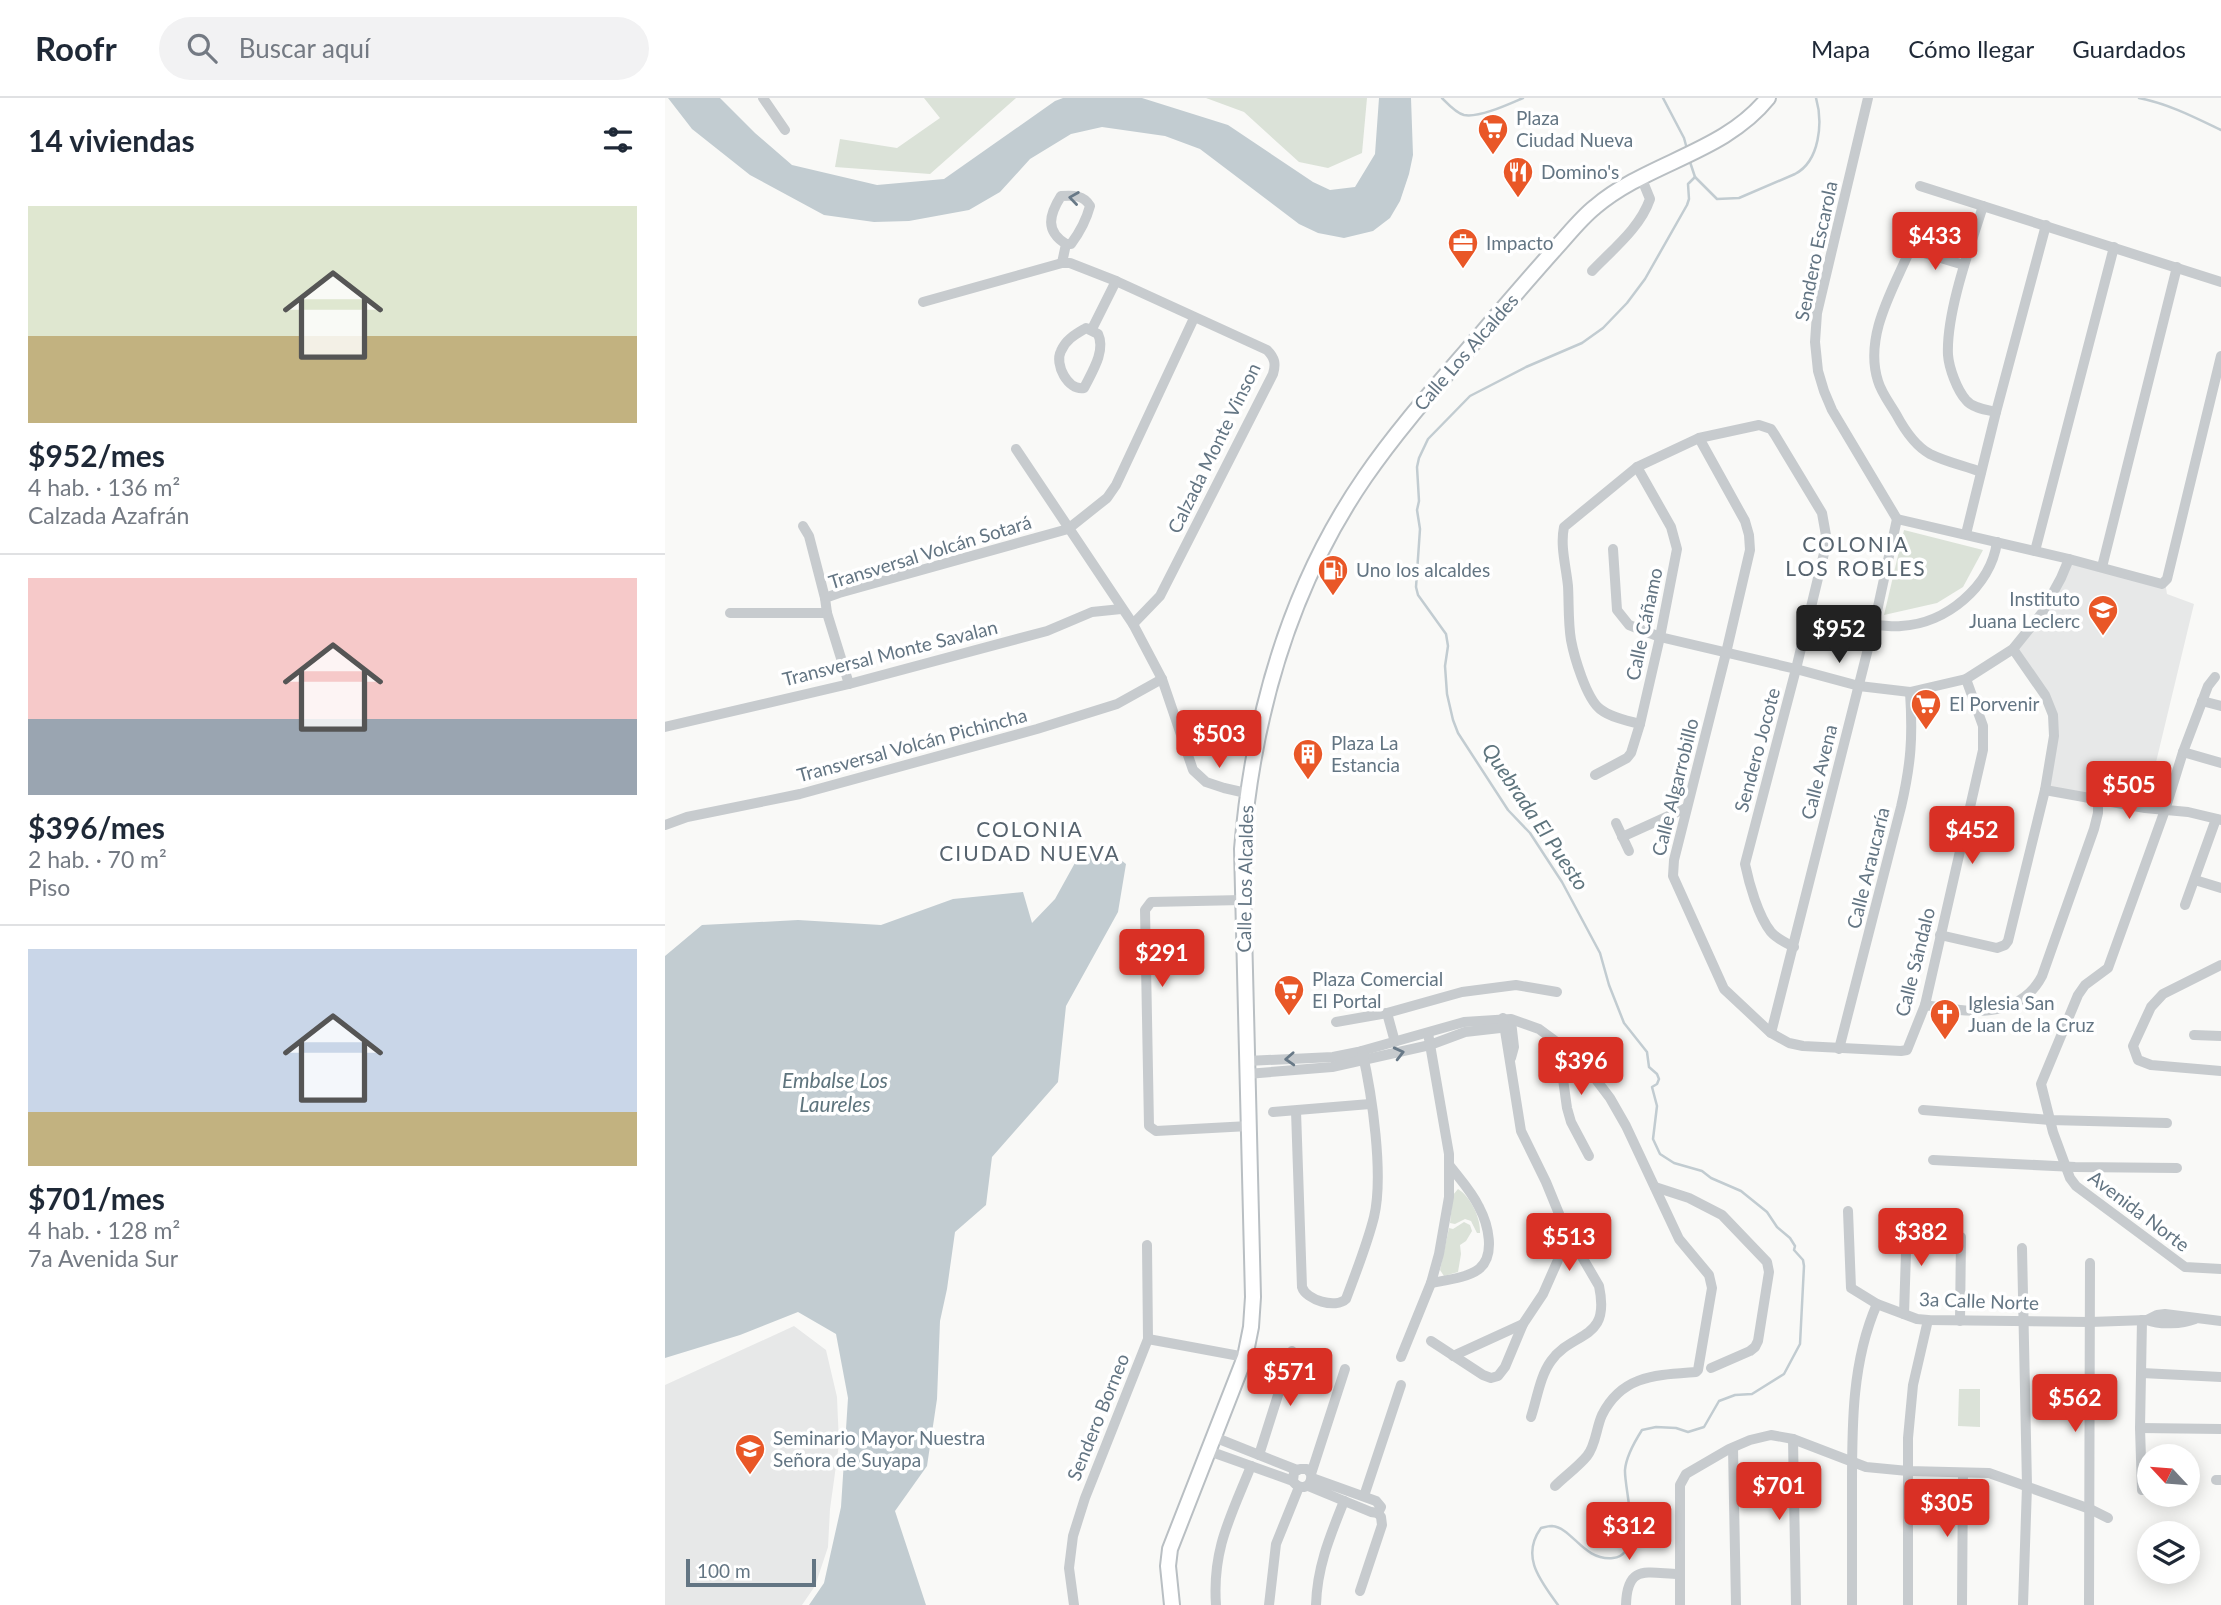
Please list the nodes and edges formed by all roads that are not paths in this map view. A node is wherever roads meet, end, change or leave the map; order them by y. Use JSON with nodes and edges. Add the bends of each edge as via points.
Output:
{"nodes":[{"id":1,"x":763,"y":98,"type":"edge"},
{"id":2,"x":1768,"y":98,"type":"edge"},
{"id":3,"x":1868,"y":98,"type":"edge"},
{"id":4,"x":785,"y":130,"type":"dead end"},
{"id":5,"x":1641,"y":177,"type":"junction"},
{"id":6,"x":1920,"y":186,"type":"dead end"},
{"id":7,"x":1983,"y":206,"type":"junction"},
{"id":8,"x":2046,"y":225,"type":"junction"},
{"id":9,"x":1066,"y":244,"type":"junction"},
{"id":10,"x":2114,"y":247,"type":"junction"},
{"id":11,"x":1062,"y":263,"type":"junction"},
{"id":12,"x":1965,"y":265,"type":"junction"},
{"id":13,"x":2177,"y":267,"type":"junction"},
{"id":14,"x":1592,"y":271,"type":"dead end"},
{"id":15,"x":1116,"y":281,"type":"junction"},
{"id":16,"x":2221,"y":282,"type":"edge"},
{"id":17,"x":923,"y":302,"type":"dead end"},
{"id":18,"x":1194,"y":318,"type":"junction"},
{"id":19,"x":1092,"y":329,"type":"junction"},
{"id":20,"x":2221,"y":356,"type":"edge"},
{"id":21,"x":1996,"y":412,"type":"junction"},
{"id":22,"x":1699,"y":438,"type":"junction"},
{"id":23,"x":1016,"y":449,"type":"dead end"},
{"id":24,"x":1637,"y":467,"type":"junction"},
{"id":25,"x":1981,"y":472,"type":"junction"},
{"id":26,"x":1897,"y":519,"type":"junction"},
{"id":27,"x":803,"y":526,"type":"dead end"},
{"id":28,"x":1069,"y":529,"type":"junction"},
{"id":29,"x":1966,"y":534,"type":"junction"},
{"id":30,"x":1997,"y":542,"type":"junction"},
{"id":31,"x":1613,"y":549,"type":"dead end"},
{"id":32,"x":2035,"y":551,"type":"junction"},
{"id":33,"x":2069,"y":559,"type":"junction"},
{"id":34,"x":2102,"y":567,"type":"junction"},
{"id":35,"x":825,"y":598,"type":"junction"},
{"id":36,"x":1121,"y":608,"type":"junction"},
{"id":37,"x":730,"y":613,"type":"dead end"},
{"id":38,"x":827,"y":613,"type":"junction"},
{"id":39,"x":1133,"y":624,"type":"junction"},
{"id":40,"x":1874,"y":625,"type":"junction"},
{"id":41,"x":1660,"y":637,"type":"junction"},
{"id":42,"x":2013,"y":649,"type":"junction"},
{"id":43,"x":1726,"y":653,"type":"junction"},
{"id":44,"x":1796,"y":669,"type":"junction"},
{"id":45,"x":2215,"y":677,"type":"dead end"},
{"id":46,"x":1162,"y":679,"type":"junction"},
{"id":47,"x":1966,"y":679,"type":"junction"},
{"id":48,"x":849,"y":684,"type":"junction"},
{"id":49,"x":1859,"y":686,"type":"junction"},
{"id":50,"x":1910,"y":692,"type":"junction"},
{"id":51,"x":2202,"y":701,"type":"junction"},
{"id":52,"x":2221,"y":706,"type":"edge"},
{"id":53,"x":1640,"y":724,"type":"junction"},
{"id":54,"x":665,"y":727,"type":"edge"},
{"id":55,"x":2183,"y":752,"type":"junction"},
{"id":56,"x":2221,"y":763,"type":"edge"},
{"id":57,"x":1595,"y":775,"type":"dead end"},
{"id":58,"x":2045,"y":790,"type":"junction"},
{"id":59,"x":1247,"y":793,"type":"junction"},
{"id":60,"x":2098,"y":799,"type":"junction"},
{"id":61,"x":2166,"y":807,"type":"junction"},
{"id":62,"x":1686,"y":808,"type":"junction"},
{"id":63,"x":2218,"y":820,"type":"edge"},
{"id":64,"x":1616,"y":823,"type":"dead end"},
{"id":65,"x":665,"y":825,"type":"edge"},
{"id":66,"x":1622,"y":837,"type":"junction"},
{"id":67,"x":1629,"y":851,"type":"dead end"},
{"id":68,"x":2195,"y":880,"type":"junction"},
{"id":69,"x":2221,"y":888,"type":"edge"},
{"id":70,"x":1242,"y":900,"type":"junction"},
{"id":71,"x":2185,"y":905,"type":"dead end"},
{"id":72,"x":1940,"y":935,"type":"junction"},
{"id":73,"x":1794,"y":947,"type":"junction"},
{"id":74,"x":2221,"y":965,"type":"edge"},
{"id":75,"x":1557,"y":992,"type":"dead end"},
{"id":76,"x":1926,"y":1005,"type":"junction"},
{"id":77,"x":1387,"y":1013,"type":"junction"},
{"id":78,"x":1336,"y":1023,"type":"dead end"},
{"id":79,"x":1507,"y":1023,"type":"junction"},
{"id":80,"x":1428,"y":1033,"type":"junction"},
{"id":81,"x":1771,"y":1033,"type":"junction"},
{"id":82,"x":2194,"y":1035,"type":"dead end"},
{"id":83,"x":2221,"y":1036,"type":"edge"},
{"id":84,"x":1395,"y":1042,"type":"junction"},
{"id":85,"x":1558,"y":1042,"type":"junction"},
{"id":86,"x":1430,"y":1045,"type":"junction"},
{"id":87,"x":1839,"y":1049,"type":"junction"},
{"id":88,"x":1907,"y":1050,"type":"joint"},
{"id":89,"x":1363,"y":1056,"type":"junction"},
{"id":90,"x":1247,"y":1067,"type":"junction"},
{"id":91,"x":2221,"y":1071,"type":"edge"},
{"id":92,"x":1370,"y":1104,"type":"junction"},
{"id":93,"x":1923,"y":1110,"type":"dead end"},
{"id":94,"x":1296,"y":1111,"type":"junction"},
{"id":95,"x":1273,"y":1112,"type":"dead end"},
{"id":96,"x":2050,"y":1120,"type":"junction"},
{"id":97,"x":2167,"y":1123,"type":"dead end"},
{"id":98,"x":1249,"y":1126,"type":"junction"},
{"id":99,"x":1589,"y":1156,"type":"dead end"},
{"id":100,"x":1933,"y":1160,"type":"dead end"},
{"id":101,"x":1450,"y":1166,"type":"junction"},
{"id":102,"x":2066,"y":1166,"type":"junction"},
{"id":103,"x":2177,"y":1168,"type":"dead end"},
{"id":104,"x":1655,"y":1187,"type":"junction"},
{"id":105,"x":1848,"y":1211,"type":"dead end"},
{"id":106,"x":1907,"y":1222,"type":"dead end"},
{"id":107,"x":1564,"y":1226,"type":"junction"},
{"id":108,"x":1961,"y":1237,"type":"dead end"},
{"id":109,"x":1147,"y":1245,"type":"dead end"},
{"id":110,"x":2022,"y":1248,"type":"dead end"},
{"id":111,"x":2090,"y":1263,"type":"dead end"},
{"id":112,"x":2221,"y":1269,"type":"edge"},
{"id":113,"x":1431,"y":1283,"type":"junction"},
{"id":114,"x":1877,"y":1304,"type":"junction"},
{"id":115,"x":1904,"y":1314,"type":"junction"},
{"id":116,"x":1928,"y":1320,"type":"junction"},
{"id":117,"x":2144,"y":1320,"type":"junction"},
{"id":118,"x":1960,"y":1321,"type":"junction"},
{"id":119,"x":2023,"y":1321,"type":"junction"},
{"id":120,"x":2221,"y":1321,"type":"edge"},
{"id":121,"x":2090,"y":1322,"type":"junction"},
{"id":122,"x":1523,"y":1324,"type":"junction"},
{"id":123,"x":1148,"y":1339,"type":"junction"},
{"id":124,"x":1431,"y":1341,"type":"dead end"},
{"id":125,"x":1292,"y":1352,"type":"dead end"},
{"id":126,"x":1453,"y":1356,"type":"junction"},
{"id":127,"x":1245,"y":1357,"type":"junction"},
{"id":128,"x":1401,"y":1357,"type":"dead end"},
{"id":129,"x":1711,"y":1368,"type":"dead end"},
{"id":130,"x":1345,"y":1369,"type":"dead end"},
{"id":131,"x":2142,"y":1373,"type":"junction"},
{"id":132,"x":2221,"y":1377,"type":"edge"},
{"id":133,"x":1401,"y":1385,"type":"dead end"},
{"id":134,"x":1531,"y":1417,"type":"dead end"},
{"id":135,"x":2140,"y":1428,"type":"junction"},
{"id":136,"x":2221,"y":1429,"type":"edge"},
{"id":137,"x":1793,"y":1439,"type":"junction"},
{"id":138,"x":1212,"y":1444,"type":"junction"},
{"id":139,"x":2140,"y":1444,"type":"edge"},
{"id":140,"x":1733,"y":1448,"type":"junction"},
{"id":141,"x":1259,"y":1455,"type":"junction"},
{"id":142,"x":1852,"y":1462,"type":"junction"},
{"id":143,"x":1251,"y":1466,"type":"junction"},
{"id":144,"x":1908,"y":1471,"type":"junction"},
{"id":145,"x":1963,"y":1473,"type":"junction"},
{"id":146,"x":1304,"y":1481,"type":"junction"},
{"id":147,"x":1555,"y":1486,"type":"dead end"},
{"id":148,"x":2027,"y":1486,"type":"junction"},
{"id":149,"x":1364,"y":1496,"type":"junction"},
{"id":150,"x":1344,"y":1501,"type":"junction"},
{"id":151,"x":2090,"y":1509,"type":"junction"},
{"id":152,"x":1378,"y":1513,"type":"junction"},
{"id":153,"x":2108,"y":1518,"type":"dead end"},
{"id":154,"x":1183,"y":1520,"type":"junction"},
{"id":155,"x":1679,"y":1574,"type":"junction"},
{"id":156,"x":1360,"y":1591,"type":"dead end"},
{"id":157,"x":1074,"y":1605,"type":"edge"},
{"id":158,"x":1172,"y":1605,"type":"edge"},
{"id":159,"x":1180,"y":1605,"type":"edge"},
{"id":160,"x":1216,"y":1605,"type":"edge"},
{"id":161,"x":1269,"y":1605,"type":"edge"},
{"id":162,"x":1316,"y":1605,"type":"edge"},
{"id":163,"x":1626,"y":1605,"type":"edge"},
{"id":164,"x":1680,"y":1605,"type":"edge"},
{"id":165,"x":1736,"y":1605,"type":"edge"},
{"id":166,"x":1796,"y":1605,"type":"edge"},
{"id":167,"x":1852,"y":1605,"type":"edge"},
{"id":168,"x":1908,"y":1605,"type":"edge"},
{"id":169,"x":1962,"y":1605,"type":"edge"},
{"id":170,"x":2023,"y":1605,"type":"edge"},
{"id":171,"x":2089,"y":1605,"type":"edge"}],
"edges":[{"from":1,"to":4,"type":"street"},
{"from":2,"to":5,"type":"main road","name":"Calle Los Alcaldes","via":[[1720,140]]},
{"from":3,"to":26,"type":"street","name":"Sendero Escarola","via":[[1815,342],[1818,371],[1832,410]]},
{"from":5,"to":14,"type":"street","via":[[1650,198],[1646,210]]},
{"from":5,"to":59,"type":"main road","name":"Calle Los Alcaldes","via":[[1594,208],[1567,235],[1400,429],[1364,478],[1303,588],[1282,644],[1265,696]]},
{"from":6,"to":7,"type":"street"},
{"from":7,"to":8,"type":"street"},
{"from":7,"to":12,"type":"street"},
{"from":8,"to":10,"type":"street"},
{"from":8,"to":21,"type":"street"},
{"from":9,"to":9,"type":"street","one_way":true,"via":[[1078,234],[1090,206],[1078,196],[1061,196],[1052,216],[1055,238]]},
{"from":9,"to":11,"type":"street"},
{"from":10,"to":13,"type":"street"},
{"from":10,"to":32,"type":"street"},
{"from":11,"to":15,"type":"street"},
{"from":11,"to":17,"type":"street"},
{"from":12,"to":21,"type":"street","via":[[1948,356],[1966,400]]},
{"from":12,"to":25,"type":"street","via":[[1909,252],[1877,331],[1875,363],[1878,381],[1915,442],[1930,454]]},
{"from":13,"to":16,"type":"street"},
{"from":13,"to":34,"type":"street"},
{"from":15,"to":18,"type":"street"},
{"from":15,"to":19,"type":"street"},
{"from":18,"to":28,"type":"street","via":[[1116,485]]},
{"from":18,"to":39,"type":"street","name":"Calzada Monte Vinson","via":[[1267,350],[1275,367],[1160,596]]},
{"from":19,"to":19,"type":"street","via":[[1070,338],[1060,351],[1059,368],[1078,389],[1084,388],[1102,342]]},
{"from":20,"to":34,"type":"street","via":[[2165,582]]},
{"from":21,"to":25,"type":"street"},
{"from":22,"to":24,"type":"street"},
{"from":22,"to":43,"type":"street","name":"Calle Algarrobillo","via":[[1749,535]]},
{"from":22,"to":44,"type":"street","name":"Sendero Jocote","via":[[1759,425],[1771,429],[1822,513],[1827,541]]},
{"from":23,"to":28,"type":"street"},
{"from":24,"to":41,"type":"street","name":"Calle Cáñamo","via":[[1671,527],[1677,550]]},
{"from":24,"to":53,"type":"street","via":[[1572,518],[1562,536],[1571,640],[1583,680],[1600,709]]},
{"from":25,"to":29,"type":"street"},
{"from":26,"to":29,"type":"street"},
{"from":26,"to":40,"type":"street","name":"Calle Avena"},
{"from":27,"to":35,"type":"street"},
{"from":28,"to":35,"type":"street","name":"Transversal Volcán Sotará"},
{"from":28,"to":36,"type":"street"},
{"from":29,"to":30,"type":"street"},
{"from":30,"to":32,"type":"street"},
{"from":30,"to":40,"type":"street","via":[[1981,582],[1950,609],[1914,624]]},
{"from":31,"to":41,"type":"street","via":[[1620,616],[1629,625]]},
{"from":32,"to":33,"type":"street"},
{"from":33,"to":34,"type":"street"},
{"from":33,"to":42,"type":"street","via":[[2042,613]]},
{"from":35,"to":38,"type":"street","name":"Transversal Volcán Sotará"},
{"from":36,"to":39,"type":"street"},
{"from":36,"to":48,"type":"street","name":"Transversal Monte Savalan","via":[[1092,612],[1047,631]]},
{"from":37,"to":38,"type":"street","name":"Transversal Volcán Sotará"},
{"from":38,"to":48,"type":"street"},
{"from":39,"to":46,"type":"street"},
{"from":40,"to":49,"type":"street","name":"Calle Avena"},
{"from":41,"to":43,"type":"street"},
{"from":41,"to":53,"type":"street","name":"Calle Cáñamo"},
{"from":42,"to":47,"type":"street"},
{"from":42,"to":58,"type":"street","via":[[2045,695],[2053,715]]},
{"from":43,"to":44,"type":"street"},
{"from":43,"to":62,"type":"street","name":"Calle Algarrobillo"},
{"from":44,"to":49,"type":"street"},
{"from":44,"to":73,"type":"street","name":"Sendero Jocote","via":[[1745,864],[1771,932]]},
{"from":45,"to":51,"type":"street","name":"Avenida Norte"},
{"from":46,"to":59,"type":"street","via":[[1193,770],[1206,782]]},
{"from":46,"to":65,"type":"street","name":"Transversal Volcán Pichincha","via":[[1117,704],[1037,729],[800,794]]},
{"from":47,"to":50,"type":"street"},
{"from":47,"to":72,"type":"street","name":"Calle Sándalo","via":[[1983,726],[1983,750]]},
{"from":48,"to":54,"type":"street","name":"Transversal Monte Savalan"},
{"from":49,"to":50,"type":"street"},
{"from":49,"to":73,"type":"street","name":"Calle Avena"},
{"from":50,"to":87,"type":"street","name":"Calle Araucaría","via":[[1910,767]]},
{"from":51,"to":52,"type":"street"},
{"from":51,"to":55,"type":"street","name":"Avenida Norte"},
{"from":53,"to":57,"type":"street","name":"Calle Cáñamo","via":[[1627,758]]},
{"from":55,"to":56,"type":"street"},
{"from":55,"to":61,"type":"street","name":"Avenida Norte"},
{"from":58,"to":60,"type":"street"},
{"from":58,"to":72,"type":"street","via":[[2008,941],[1997,948]]},
{"from":59,"to":70,"type":"main road","name":"Calle Los Alcaldes"},
{"from":60,"to":61,"type":"street"},
{"from":60,"to":76,"type":"street","via":[[2094,829],[2035,989],[2026,998],[1992,1010]]},
{"from":61,"to":63,"type":"street"},
{"from":61,"to":96,"type":"street","name":"Avenida Norte","via":[[2108,968],[2081,990],[2042,1077]]},
{"from":62,"to":66,"type":"street"},
{"from":62,"to":81,"type":"street","name":"Calle Algarrobillo","via":[[1672,867],[1679,892],[1724,989]]},
{"from":63,"to":68,"type":"street"},
{"from":64,"to":66,"type":"street"},
{"from":66,"to":67,"type":"street"},
{"from":68,"to":69,"type":"street"},
{"from":68,"to":71,"type":"street"},
{"from":70,"to":90,"type":"main road","name":"Calle Los Alcaldes"},
{"from":70,"to":98,"type":"street","via":[[1151,902],[1145,910],[1149,1126],[1156,1131]]},
{"from":72,"to":76,"type":"street","name":"Calle Sándalo"},
{"from":73,"to":81,"type":"street","name":"Calle Avena"},
{"from":74,"to":91,"type":"street","via":[[2163,994],[2151,1007],[2135,1041],[2138,1060],[2151,1065]]},
{"from":75,"to":77,"type":"street","via":[[1516,985],[1462,992]]},
{"from":76,"to":88,"type":"street","name":"Calle Sándalo"},
{"from":77,"to":78,"type":"street"},
{"from":77,"to":84,"type":"street"},
{"from":79,"to":80,"type":"street","via":[[1464,1022]]},
{"from":79,"to":85,"type":"street","via":[[1523,1023]]},
{"from":79,"to":86,"type":"street"},
{"from":79,"to":107,"type":"street","via":[[1506,1048],[1521,1131]]},
{"from":80,"to":84,"type":"street"},
{"from":80,"to":86,"type":"street"},
{"from":81,"to":87,"type":"street","name":"Calle Algarrobillo","via":[[1789,1043]]},
{"from":82,"to":83,"type":"street"},
{"from":84,"to":89,"type":"street"},
{"from":85,"to":99,"type":"street","via":[[1567,1108]]},
{"from":85,"to":104,"type":"street","via":[[1611,1098]]},
{"from":89,"to":86,"type":"street","one_way":true},
{"from":86,"to":101,"type":"street"},
{"from":87,"to":88,"type":"street","name":"Calle Algarrobillo"},
{"from":89,"to":90,"type":"street","via":[[1332,1068]]},
{"from":89,"to":92,"type":"street"},
{"from":90,"to":98,"type":"main road","name":"Calle Los Alcaldes"},
{"from":92,"to":94,"type":"street"},
{"from":92,"to":94,"type":"street","via":[[1375,1132],[1374,1215],[1346,1299],[1335,1305],[1308,1296],[1301,1287]]},
{"from":93,"to":96,"type":"street"},
{"from":94,"to":95,"type":"street"},
{"from":96,"to":97,"type":"street"},
{"from":96,"to":102,"type":"street","name":"Avenida Norte"},
{"from":98,"to":127,"type":"main road","name":"Calle Los Alcaldes","via":[[1253,1297]]},
{"from":100,"to":102,"type":"street"},
{"from":101,"to":113,"type":"street","via":[[1446,1218]]},
{"from":101,"to":113,"type":"street","via":[[1479,1205],[1489,1251],[1477,1270]]},
{"from":102,"to":103,"type":"street"},
{"from":102,"to":112,"type":"street","name":"Avenida Norte","via":[[2076,1186],[2175,1262],[2194,1269]]},
{"from":104,"to":129,"type":"street","via":[[1715,1211],[1767,1262],[1758,1341],[1750,1351]]},
{"from":104,"to":147,"type":"street","via":[[1679,1239],[1711,1281],[1700,1366],[1696,1372],[1645,1378],[1627,1385],[1602,1416],[1587,1456]]},
{"from":105,"to":114,"type":"street","name":"3a Calle Norte","via":[[1851,1288]]},
{"from":106,"to":115,"type":"street"},
{"from":107,"to":122,"type":"street","via":[[1558,1260]]},
{"from":107,"to":134,"type":"street","via":[[1599,1286],[1600,1315],[1589,1334],[1551,1362]]},
{"from":108,"to":118,"type":"street"},
{"from":109,"to":123,"type":"street"},
{"from":110,"to":119,"type":"street"},
{"from":111,"to":121,"type":"street"},
{"from":113,"to":128,"type":"street"},
{"from":114,"to":115,"type":"street","name":"3a Calle Norte"},
{"from":114,"to":142,"type":"street","via":[[1868,1325],[1855,1390]]},
{"from":115,"to":116,"type":"street","name":"3a Calle Norte"},
{"from":116,"to":118,"type":"street","name":"3a Calle Norte"},
{"from":116,"to":144,"type":"street","via":[[1913,1385]]},
{"from":117,"to":120,"type":"street","name":"3a Calle Norte"},
{"from":117,"to":121,"type":"street","name":"3a Calle Norte"},
{"from":117,"to":131,"type":"street"},
{"from":118,"to":119,"type":"street","name":"3a Calle Norte"},
{"from":119,"to":121,"type":"street","name":"3a Calle Norte"},
{"from":119,"to":148,"type":"street"},
{"from":121,"to":151,"type":"street"},
{"from":122,"to":126,"type":"street"},
{"from":122,"to":126,"type":"street","via":[[1498,1376],[1483,1375]]},
{"from":123,"to":127,"type":"street","name":"Sendero Borneo"},
{"from":123,"to":157,"type":"street","name":"Sendero Borneo","via":[[1073,1536],[1069,1568]]},
{"from":124,"to":126,"type":"street"},
{"from":125,"to":141,"type":"street"},
{"from":127,"to":138,"type":"main road","name":"Calle Los Alcaldes"},
{"from":130,"to":146,"type":"street"},
{"from":131,"to":132,"type":"street"},
{"from":131,"to":135,"type":"street"},
{"from":133,"to":149,"type":"street"},
{"from":135,"to":136,"type":"street"},
{"from":135,"to":139,"type":"street"},
{"from":137,"to":140,"type":"street","via":[[1771,1436]]},
{"from":137,"to":142,"type":"street"},
{"from":137,"to":166,"type":"street"},
{"from":138,"to":141,"type":"street"},
{"from":138,"to":143,"type":"street"},
{"from":138,"to":154,"type":"main road","name":"Calle Los Alcaldes"},
{"from":140,"to":155,"type":"street","via":[[1686,1474],[1680,1485]]},
{"from":140,"to":165,"type":"street"},
{"from":141,"to":146,"type":"street","via":[[1297,1470],[1303,1468]]},
{"from":142,"to":144,"type":"street"},
{"from":142,"to":167,"type":"street"},
{"from":143,"to":146,"type":"street"},
{"from":143,"to":160,"type":"street","via":[[1221,1540]]},
{"from":144,"to":145,"type":"street"},
{"from":144,"to":168,"type":"street"},
{"from":145,"to":148,"type":"street","via":[[1989,1472]]},
{"from":145,"to":169,"type":"street"},
{"from":146,"to":149,"type":"street"},
{"from":146,"to":150,"type":"street"},
{"from":146,"to":161,"type":"street","via":[[1276,1544]]},
{"from":148,"to":151,"type":"street"},
{"from":148,"to":170,"type":"street"},
{"from":149,"to":152,"type":"street","via":[[1380,1504]]},
{"from":150,"to":152,"type":"street"},
{"from":150,"to":162,"type":"street","via":[[1323,1555]]},
{"from":151,"to":153,"type":"street"},
{"from":151,"to":171,"type":"street"},
{"from":152,"to":156,"type":"street","via":[[1381,1525]]},
{"from":154,"to":158,"type":"main road","name":"Calle Los Alcaldes","via":[[1170,1549]]},
{"from":154,"to":159,"type":"main road","name":"Calle Los Alcaldes","via":[[1176,1566]]},
{"from":155,"to":163,"type":"street","via":[[1630,1579]]},
{"from":155,"to":164,"type":"street"}]}
